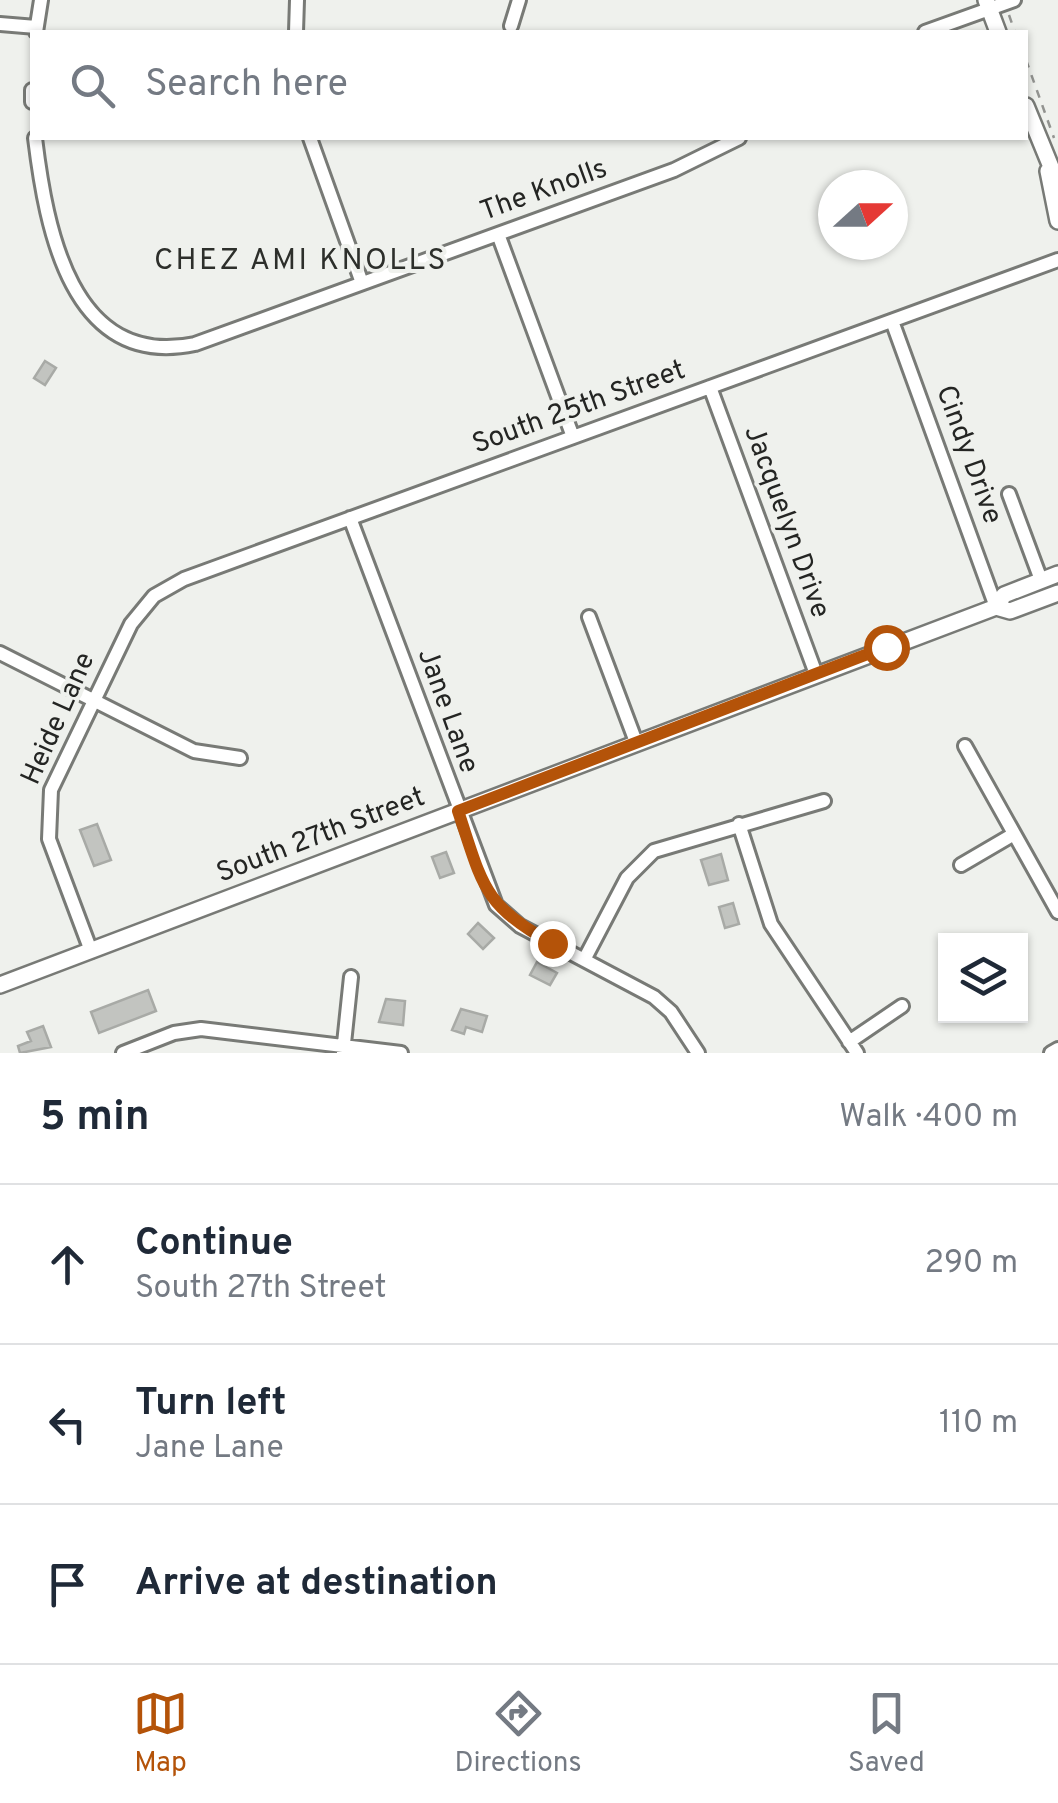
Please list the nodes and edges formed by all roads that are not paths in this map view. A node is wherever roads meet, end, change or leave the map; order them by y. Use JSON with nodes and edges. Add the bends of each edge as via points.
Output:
{"nodes":[{"id":1,"x":40,"y":0,"type":"edge"},
{"id":2,"x":297,"y":0,"type":"edge"},
{"id":3,"x":519,"y":0,"type":"edge"},
{"id":4,"x":988,"y":4,"type":"edge"},
{"id":5,"x":1011,"y":7,"type":"edge"},
{"id":6,"x":0,"y":24,"type":"edge"},
{"id":7,"x":512,"y":26,"type":"dead end"},
{"id":8,"x":36,"y":30,"type":"edge"},
{"id":9,"x":296,"y":30,"type":"edge"},
{"id":10,"x":930,"y":30,"type":"edge"},
{"id":11,"x":997,"y":30,"type":"edge"},
{"id":12,"x":1028,"y":111,"type":"edge"},
{"id":13,"x":35,"y":140,"type":"edge"},
{"id":14,"x":311,"y":140,"type":"edge"},
{"id":15,"x":735,"y":140,"type":"edge"},
{"id":16,"x":1048,"y":166,"type":"junction"},
{"id":17,"x":1058,"y":184,"type":"edge"},
{"id":18,"x":1058,"y":222,"type":"edge"},
{"id":19,"x":498,"y":234,"type":"junction"},
{"id":20,"x":1058,"y":260,"type":"edge"},
{"id":21,"x":362,"y":284,"type":"junction"},
{"id":22,"x":892,"y":320,"type":"junction"},
{"id":23,"x":710,"y":387,"type":"junction"},
{"id":24,"x":573,"y":437,"type":"junction"},
{"id":25,"x":1009,"y":494,"type":"dead end"},
{"id":26,"x":350,"y":518,"type":"junction"},
{"id":27,"x":1058,"y":574,"type":"edge"},
{"id":28,"x":1041,"y":580,"type":"junction"},
{"id":29,"x":1058,"y":592,"type":"edge"},
{"id":30,"x":996,"y":607,"type":"junction"},
{"id":31,"x":589,"y":617,"type":"dead end"},
{"id":32,"x":131,"y":624,"type":"joint"},
{"id":33,"x":0,"y":653,"type":"edge"},
{"id":34,"x":816,"y":674,"type":"junction"},
{"id":35,"x":92,"y":699,"type":"junction"},
{"id":36,"x":636,"y":742,"type":"junction"},
{"id":37,"x":965,"y":746,"type":"dead end"},
{"id":38,"x":240,"y":758,"type":"dead end"},
{"id":39,"x":824,"y":801,"type":"dead end"},
{"id":40,"x":458,"y":811,"type":"junction"},
{"id":41,"x":739,"y":824,"type":"junction"},
{"id":42,"x":1014,"y":834,"type":"junction"},
{"id":43,"x":961,"y":865,"type":"dead end"},
{"id":44,"x":1058,"y":912,"type":"edge"},
{"id":45,"x":91,"y":951,"type":"junction"},
{"id":46,"x":584,"y":960,"type":"junction"},
{"id":47,"x":351,"y":976,"type":"dead end"},
{"id":48,"x":0,"y":986,"type":"edge"},
{"id":49,"x":902,"y":1006,"type":"dead end"},
{"id":50,"x":853,"y":1047,"type":"edge"},
{"id":51,"x":343,"y":1049,"type":"edge"},
{"id":52,"x":1058,"y":1049,"type":"edge"},
{"id":53,"x":123,"y":1053,"type":"edge"},
{"id":54,"x":401,"y":1053,"type":"edge"},
{"id":55,"x":698,"y":1053,"type":"edge"},
{"id":56,"x":1051,"y":1053,"type":"edge"}],
"edges":[{"from":1,"to":8,"type":"street"},
{"from":2,"to":9,"type":"street"},
{"from":3,"to":7,"type":"street"},
{"from":4,"to":5,"type":"street"},
{"from":4,"to":10,"type":"street"},
{"from":4,"to":11,"type":"main road"},
{"from":6,"to":8,"type":"street"},
{"from":12,"to":16,"type":"main road"},
{"from":13,"to":21,"type":"street","name":"The Knolls","via":[[46,204],[77,295],[103,326],[129,341],[162,348],[195,344]]},
{"from":14,"to":21,"type":"street"},
{"from":15,"to":19,"type":"street","name":"The Knolls","via":[[674,170]]},
{"from":16,"to":17,"type":"main road"},
{"from":16,"to":18,"type":"main road"},
{"from":19,"to":21,"type":"street","name":"The Knolls"},
{"from":19,"to":24,"type":"street"},
{"from":20,"to":22,"type":"street","name":"South 25th Street"},
{"from":22,"to":23,"type":"street","name":"South 25th Street"},
{"from":22,"to":30,"type":"street","name":"Cindy Drive"},
{"from":23,"to":24,"type":"street","name":"South 25th Street"},
{"from":23,"to":34,"type":"street","name":"Jacquelyn Drive"},
{"from":24,"to":26,"type":"street","name":"South 25th Street"},
{"from":25,"to":28,"type":"street"},
{"from":26,"to":32,"type":"street","name":"South 25th Street","via":[[184,579],[154,596]]},
{"from":26,"to":40,"type":"street","name":"Jane Lane"},
{"from":27,"to":28,"type":"main road","name":"South 27th Street"},
{"from":28,"to":30,"type":"main road","name":"South 27th Street","via":[[1004,595]]},
{"from":29,"to":30,"type":"main road","name":"South 27th Street","via":[[1010,611]]},
{"from":30,"to":34,"type":"main road","name":"South 27th Street"},
{"from":31,"to":36,"type":"street"},
{"from":32,"to":35,"type":"street","name":"Heide Lane"},
{"from":33,"to":35,"type":"street"},
{"from":34,"to":36,"type":"main road","name":"South 27th Street"},
{"from":35,"to":38,"type":"street","via":[[194,751]]},
{"from":35,"to":45,"type":"street","name":"Heide Lane","via":[[56,775],[48,822]]},
{"from":36,"to":40,"type":"main road","name":"South 27th Street"},
{"from":37,"to":42,"type":"street"},
{"from":39,"to":41,"type":"street"},
{"from":40,"to":45,"type":"main road","name":"South 27th Street"},
{"from":40,"to":46,"type":"street","name":"Jane Lane","via":[[496,905],[520,926]]},
{"from":41,"to":46,"type":"street","via":[[643,858]]},
{"from":41,"to":50,"type":"street","via":[[771,924]]},
{"from":42,"to":43,"type":"street"},
{"from":42,"to":44,"type":"street"},
{"from":45,"to":48,"type":"main road","name":"South 27th Street"},
{"from":46,"to":55,"type":"street","name":"Jane Lane","via":[[664,1005]]},
{"from":47,"to":51,"type":"street"},
{"from":49,"to":50,"type":"street"},
{"from":51,"to":53,"type":"street","via":[[200,1030]]},
{"from":51,"to":54,"type":"street"},
{"from":52,"to":56,"type":"street"}]}
